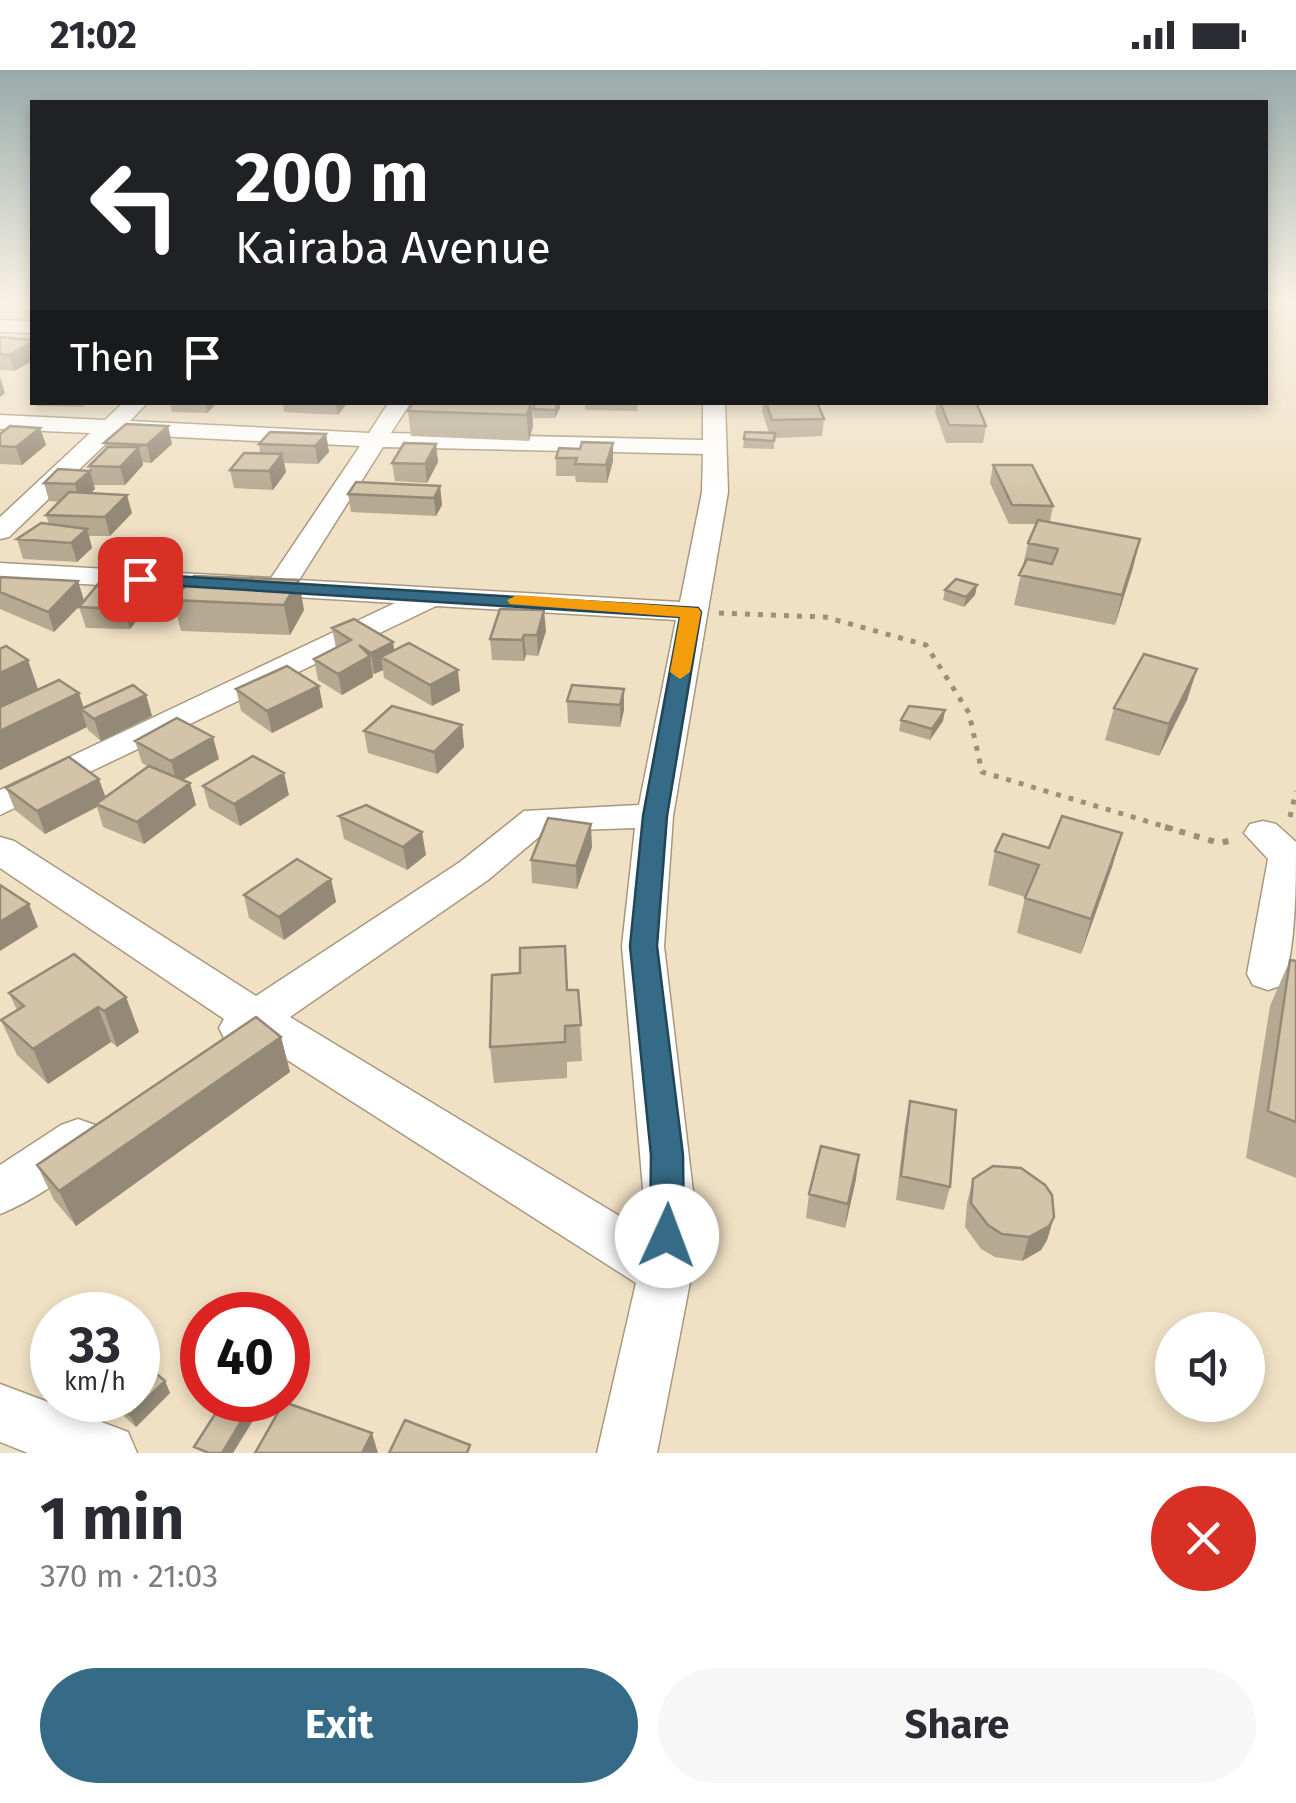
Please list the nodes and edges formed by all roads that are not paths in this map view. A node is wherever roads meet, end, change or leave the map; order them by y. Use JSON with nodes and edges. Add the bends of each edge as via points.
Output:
{"nodes":[{"id":1,"x":134,"y":405,"type":"edge"},
{"id":2,"x":398,"y":405,"type":"edge"},
{"id":3,"x":714,"y":405,"type":"edge"},
{"id":4,"x":0,"y":422,"type":"edge"},
{"id":5,"x":109,"y":426,"type":"junction"},
{"id":6,"x":376,"y":440,"type":"junction"},
{"id":7,"x":712,"y":448,"type":"junction"},
{"id":8,"x":0,"y":531,"type":"edge"},
{"id":9,"x":0,"y":571,"type":"edge"},
{"id":10,"x":280,"y":587,"type":"junction"},
{"id":11,"x":436,"y":595,"type":"junction"},
{"id":12,"x":691,"y":612,"type":"junction"},
{"id":13,"x":0,"y":804,"type":"edge"},
{"id":14,"x":655,"y":816,"type":"junction"},
{"id":15,"x":1262,"y":833,"type":"road end"},
{"id":16,"x":0,"y":850,"type":"edge"},
{"id":17,"x":1268,"y":974,"type":"dead end"},
{"id":18,"x":256,"y":1018,"type":"junction"},
{"id":19,"x":208,"y":1051,"type":"edge"},
{"id":20,"x":112,"y":1116,"type":"edge"},
{"id":21,"x":0,"y":1192,"type":"edge"},
{"id":22,"x":665,"y":1272,"type":"junction"},
{"id":23,"x":0,"y":1413,"type":"edge"},
{"id":24,"x":107,"y":1453,"type":"edge"},
{"id":25,"x":626,"y":1453,"type":"edge"}],
"edges":[{"from":1,"to":5,"type":"street"},
{"from":2,"to":6,"type":"street"},
{"from":3,"to":7,"type":"street"},
{"from":4,"to":5,"type":"street"},
{"from":5,"to":6,"type":"street"},
{"from":5,"to":8,"type":"street"},
{"from":6,"to":7,"type":"street"},
{"from":6,"to":10,"type":"street"},
{"from":7,"to":12,"type":"street","via":[[715,492]]},
{"from":9,"to":10,"type":"street"},
{"from":10,"to":11,"type":"street"},
{"from":11,"to":12,"type":"street"},
{"from":11,"to":13,"type":"street"},
{"from":12,"to":14,"type":"street"},
{"from":14,"to":18,"type":"street","via":[[537,819],[474,871]]},
{"from":14,"to":22,"type":"street","via":[[643,946],[667,1155]]},
{"from":15,"to":17,"type":"street","via":[[1288,856]]},
{"from":16,"to":18,"type":"street"},
{"from":18,"to":19,"type":"street"},
{"from":18,"to":22,"type":"street"},
{"from":20,"to":21,"type":"street"},
{"from":22,"to":25,"type":"street"},
{"from":23,"to":24,"type":"street"}]}
